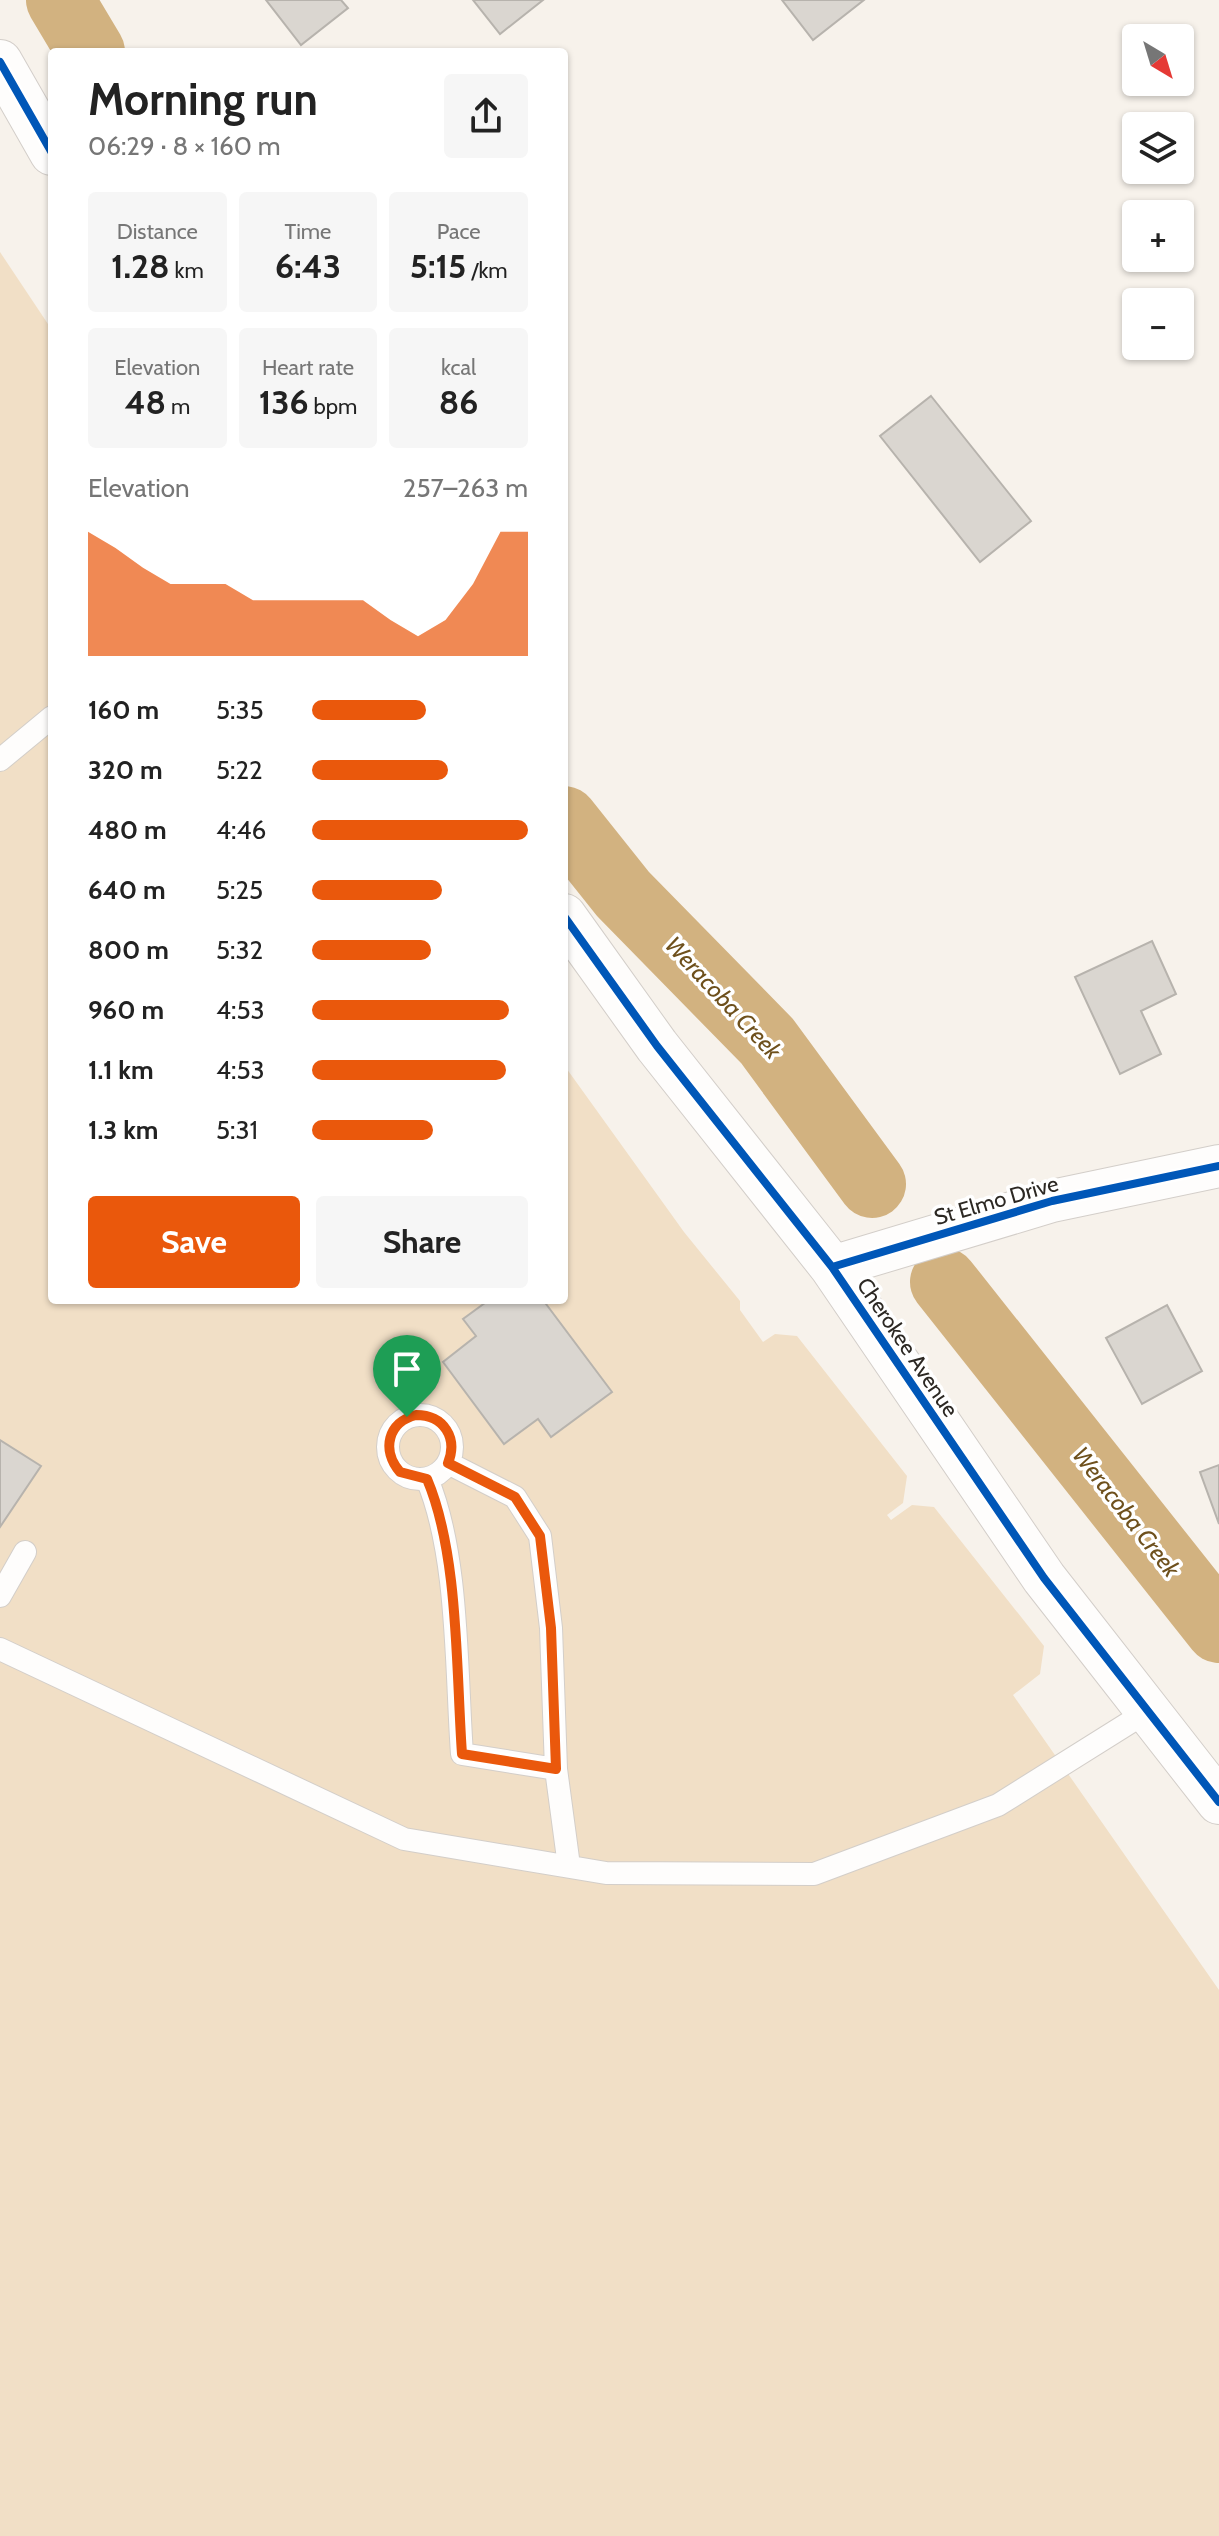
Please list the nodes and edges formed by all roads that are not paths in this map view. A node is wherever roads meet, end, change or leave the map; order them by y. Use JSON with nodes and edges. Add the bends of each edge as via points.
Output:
{"nodes":[{"id":1,"x":0,"y":62,"type":"edge"},
{"id":2,"x":48,"y":146,"type":"edge"},
{"id":3,"x":48,"y":720,"type":"edge"},
{"id":4,"x":0,"y":760,"type":"edge"},
{"id":5,"x":568,"y":922,"type":"edge"},
{"id":6,"x":1219,"y":1166,"type":"edge"},
{"id":7,"x":832,"y":1267,"type":"junction"},
{"id":8,"x":448,"y":1463,"type":"junction"},
{"id":9,"x":427,"y":1479,"type":"junction"},
{"id":10,"x":25,"y":1552,"type":"dead end"},
{"id":11,"x":0,"y":1596,"type":"edge"},
{"id":12,"x":0,"y":1649,"type":"edge"},
{"id":13,"x":1148,"y":1711,"type":"junction"},
{"id":14,"x":556,"y":1769,"type":"junction"},
{"id":15,"x":1219,"y":1802,"type":"edge"},
{"id":16,"x":569,"y":1866,"type":"junction"}],
"edges":[{"from":1,"to":2,"type":"street"},
{"from":3,"to":4,"type":"lane"},
{"from":5,"to":7,"type":"street","name":"Cherokee Avenue","via":[[657,1046]]},
{"from":6,"to":7,"type":"street","name":"St Elmo Drive","via":[[1052,1201]]},
{"from":7,"to":13,"type":"street","name":"Cherokee Avenue","via":[[1044,1578]]},
{"from":8,"to":9,"type":"lane"},
{"from":8,"to":9,"type":"lane","via":[[452,1443],[436,1419],[416,1415],[398,1423],[388,1442],[393,1464],[410,1477]]},
{"from":8,"to":14,"type":"lane","via":[[515,1497],[540,1536],[551,1628]]},
{"from":9,"to":14,"type":"lane","via":[[447,1544],[462,1754]]},
{"from":10,"to":11,"type":"lane"},
{"from":12,"to":16,"type":"lane","via":[[404,1839]]},
{"from":13,"to":15,"type":"street","name":"Cherokee Avenue"},
{"from":13,"to":16,"type":"lane","via":[[998,1805],[814,1874],[606,1873]]},
{"from":14,"to":16,"type":"lane"}]}
